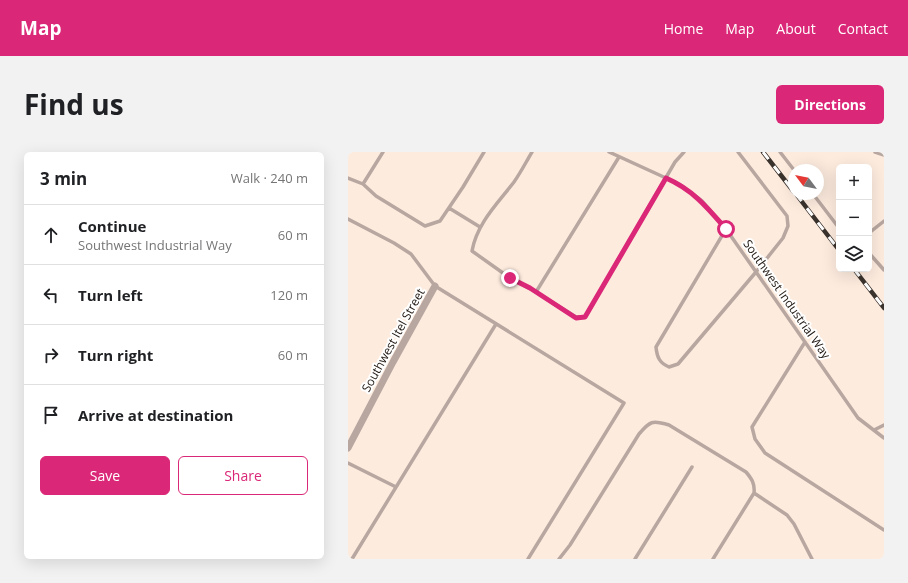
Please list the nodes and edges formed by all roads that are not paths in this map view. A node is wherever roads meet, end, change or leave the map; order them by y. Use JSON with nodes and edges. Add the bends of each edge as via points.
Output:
{"nodes":[{"id":1,"x":382,"y":152,"type":"edge"},
{"id":2,"x":484,"y":152,"type":"edge"},
{"id":3,"x":532,"y":152,"type":"edge"},
{"id":4,"x":609,"y":152,"type":"edge"},
{"id":5,"x":684,"y":152,"type":"edge"},
{"id":6,"x":738,"y":152,"type":"edge"},
{"id":7,"x":780,"y":152,"type":"edge"},
{"id":8,"x":875,"y":152,"type":"edge"},
{"id":9,"x":619,"y":156,"type":"junction"},
{"id":10,"x":884,"y":156,"type":"edge"},
{"id":11,"x":789,"y":164,"type":"edge"},
{"id":12,"x":348,"y":178,"type":"edge"},
{"id":13,"x":666,"y":178,"type":"junction"},
{"id":14,"x":363,"y":184,"type":"junction"},
{"id":15,"x":818,"y":200,"type":"edge"},
{"id":16,"x":449,"y":208,"type":"junction"},
{"id":17,"x":348,"y":219,"type":"edge"},
{"id":18,"x":884,"y":221,"type":"edge"},
{"id":19,"x":836,"y":224,"type":"edge"},
{"id":20,"x":480,"y":227,"type":"junction"},
{"id":21,"x":726,"y":229,"type":"junction"},
{"id":22,"x":872,"y":231,"type":"edge"},
{"id":23,"x":872,"y":256,"type":"edge"},
{"id":24,"x":884,"y":270,"type":"edge"},
{"id":25,"x":756,"y":272,"type":"junction"},
{"id":26,"x":435,"y":286,"type":"junction"},
{"id":27,"x":536,"y":292,"type":"junction"},
{"id":28,"x":496,"y":324,"type":"junction"},
{"id":29,"x":805,"y":342,"type":"junction"},
{"id":30,"x":884,"y":425,"type":"edge"},
{"id":31,"x":874,"y":430,"type":"junction"},
{"id":32,"x":884,"y":438,"type":"edge"},
{"id":33,"x":348,"y":448,"type":"edge"},
{"id":34,"x":348,"y":463,"type":"edge"},
{"id":35,"x":692,"y":467,"type":"dead end"},
{"id":36,"x":396,"y":487,"type":"junction"},
{"id":37,"x":754,"y":493,"type":"junction"},
{"id":38,"x":884,"y":530,"type":"edge"},
{"id":39,"x":352,"y":559,"type":"edge"},
{"id":40,"x":528,"y":559,"type":"edge"},
{"id":41,"x":559,"y":559,"type":"edge"},
{"id":42,"x":635,"y":559,"type":"edge"},
{"id":43,"x":713,"y":559,"type":"edge"},
{"id":44,"x":812,"y":559,"type":"edge"}],
"edges":[{"from":1,"to":14,"type":"lane"},
{"from":2,"to":16,"type":"lane"},
{"from":3,"to":20,"type":"lane"},
{"from":4,"to":9,"type":"lane","name":"Southwest Industrial Way"},
{"from":5,"to":13,"type":"lane"},
{"from":6,"to":25,"type":"lane","via":[[787,216],[788,226],[783,238]]},
{"from":7,"to":11,"type":"lane"},
{"from":8,"to":10,"type":"lane"},
{"from":9,"to":13,"type":"lane","name":"Southwest Industrial Way"},
{"from":9,"to":27,"type":"lane"},
{"from":12,"to":14,"type":"lane"},
{"from":13,"to":21,"type":"lane","name":"Southwest Industrial Way","via":[[702,201]]},
{"from":13,"to":27,"type":"lane","via":[[585,317],[576,318]]},
{"from":14,"to":16,"type":"lane","via":[[376,196],[425,226],[440,221]]},
{"from":15,"to":19,"type":"lane"},
{"from":16,"to":20,"type":"lane"},
{"from":17,"to":26,"type":"lane","via":[[411,254]]},
{"from":18,"to":22,"type":"lane"},
{"from":20,"to":27,"type":"lane","via":[[472,251],[510,278]]},
{"from":21,"to":25,"type":"lane","name":"Southwest Industrial Way"},
{"from":21,"to":25,"type":"lane","via":[[656,347],[657,357],[663,364],[670,367],[678,364]]},
{"from":23,"to":24,"type":"lane"},
{"from":25,"to":29,"type":"lane","name":"Southwest Industrial Way"},
{"from":26,"to":28,"type":"lane"},
{"from":26,"to":33,"type":"street","name":"Southwest Itel Street"},
{"from":28,"to":36,"type":"lane"},
{"from":28,"to":40,"type":"lane","via":[[624,403]]},
{"from":29,"to":31,"type":"lane","name":"Southwest Industrial Way","via":[[858,418]]},
{"from":29,"to":38,"type":"lane","via":[[752,427],[755,439],[765,453]]},
{"from":30,"to":31,"type":"lane"},
{"from":31,"to":32,"type":"lane","name":"Southwest Industrial Way"},
{"from":34,"to":36,"type":"lane"},
{"from":35,"to":42,"type":"lane"},
{"from":36,"to":39,"type":"lane"},
{"from":37,"to":41,"type":"lane","via":[[752,478],[746,472],[669,425],[656,421],[647,425],[639,434]]},
{"from":37,"to":43,"type":"lane"},
{"from":37,"to":44,"type":"lane","via":[[787,515]]}]}
